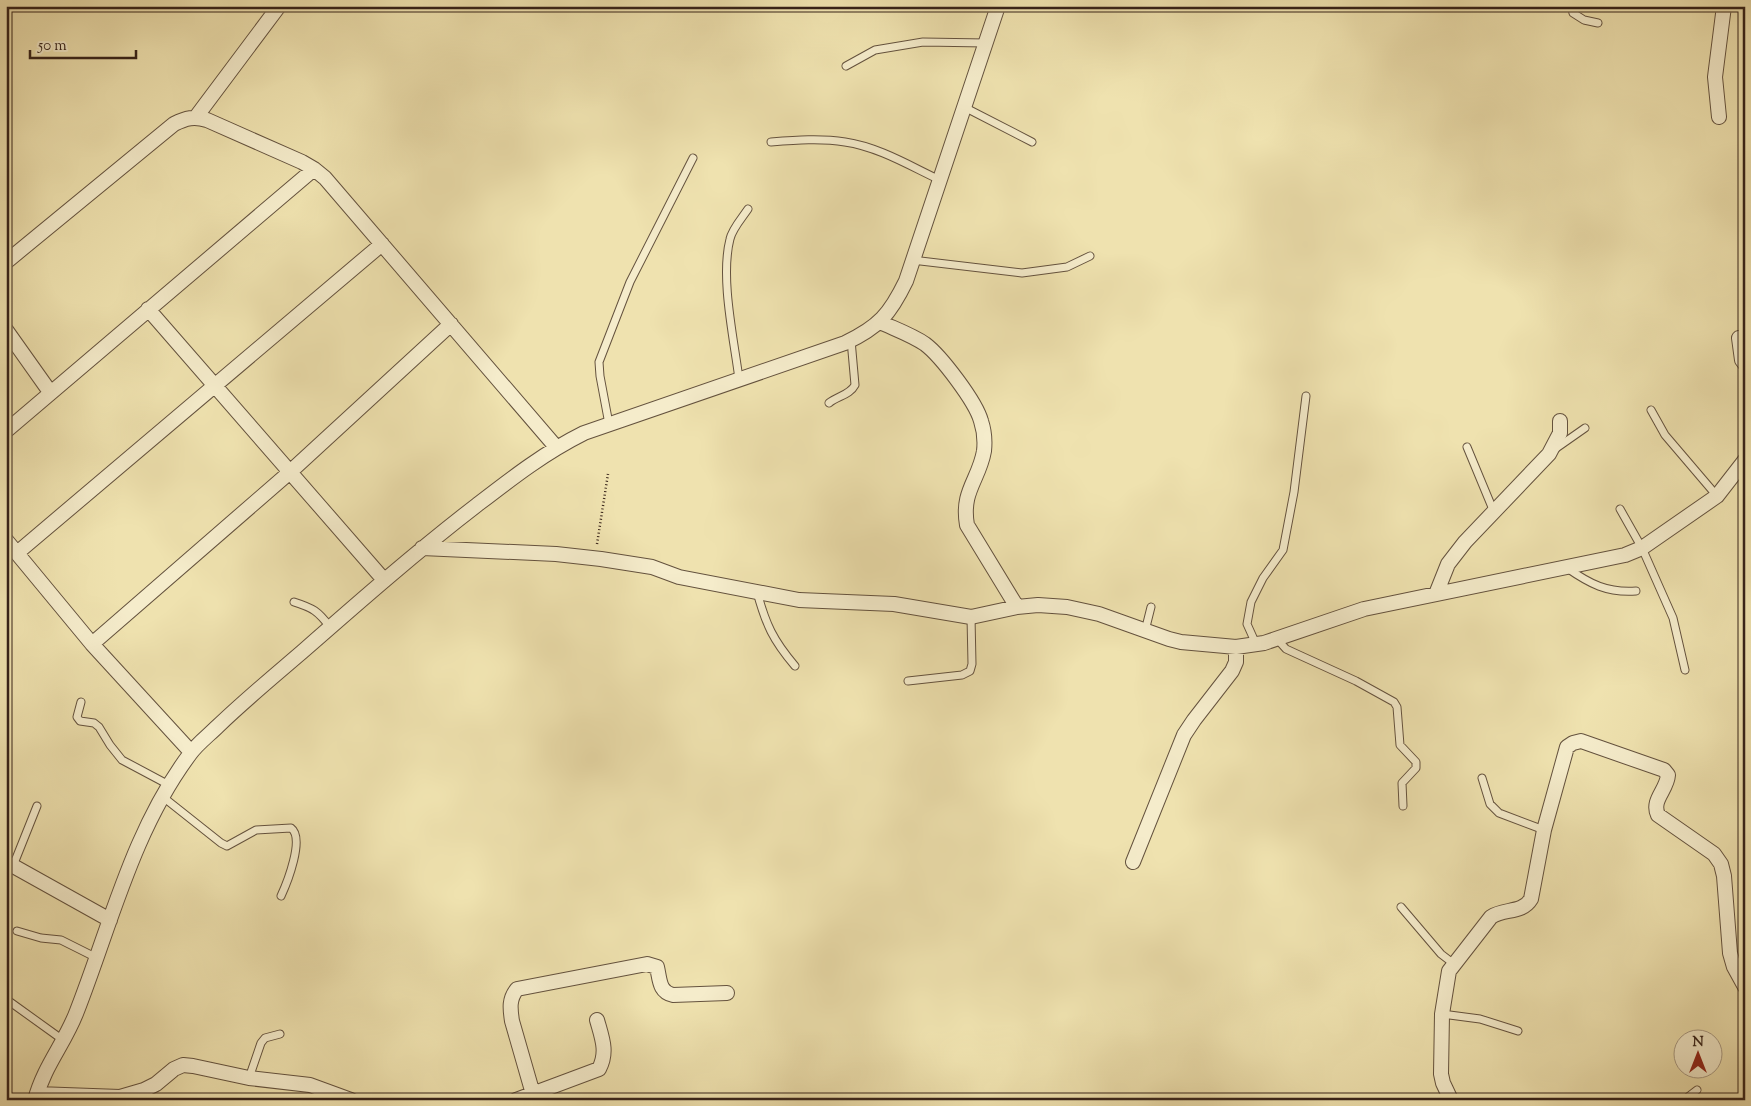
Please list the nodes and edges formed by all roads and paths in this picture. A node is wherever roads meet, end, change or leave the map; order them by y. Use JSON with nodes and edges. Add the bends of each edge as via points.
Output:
{"nodes":[{"id":1,"x":279,"y":6,"type":"edge"},
{"id":2,"x":998,"y":6,"type":"edge"},
{"id":3,"x":1571,"y":6,"type":"edge"},
{"id":4,"x":1724,"y":6,"type":"edge"},
{"id":5,"x":1598,"y":23,"type":"dead end"},
{"id":6,"x":986,"y":43,"type":"junction"},
{"id":7,"x":846,"y":66,"type":"dead end"},
{"id":8,"x":964,"y":107,"type":"junction"},
{"id":9,"x":196,"y":117,"type":"junction"},
{"id":10,"x":1719,"y":117,"type":"dead end"},
{"id":11,"x":771,"y":142,"type":"dead end"},
{"id":12,"x":1032,"y":142,"type":"dead end"},
{"id":13,"x":693,"y":158,"type":"dead end"},
{"id":14,"x":314,"y":169,"type":"junction"},
{"id":15,"x":940,"y":180,"type":"junction"},
{"id":16,"x":748,"y":209,"type":"dead end"},
{"id":17,"x":382,"y":244,"type":"junction"},
{"id":18,"x":1090,"y":256,"type":"dead end"},
{"id":19,"x":912,"y":260,"type":"junction"},
{"id":20,"x":6,"y":262,"type":"edge"},
{"id":21,"x":148,"y":309,"type":"junction"},
{"id":22,"x":880,"y":322,"type":"junction"},
{"id":23,"x":451,"y":324,"type":"junction"},
{"id":24,"x":6,"y":330,"type":"edge"},
{"id":25,"x":1739,"y":338,"type":"dead end"},
{"id":26,"x":851,"y":340,"type":"junction"},
{"id":27,"x":1745,"y":364,"type":"edge"},
{"id":28,"x":739,"y":379,"type":"junction"},
{"id":29,"x":215,"y":386,"type":"junction"},
{"id":30,"x":50,"y":392,"type":"junction"},
{"id":31,"x":1306,"y":396,"type":"dead end"},
{"id":32,"x":829,"y":402,"type":"dead end"},
{"id":33,"x":1651,"y":410,"type":"dead end"},
{"id":34,"x":1560,"y":421,"type":"dead end"},
{"id":35,"x":609,"y":424,"type":"junction"},
{"id":36,"x":1585,"y":428,"type":"dead end"},
{"id":37,"x":6,"y":431,"type":"edge"},
{"id":38,"x":556,"y":447,"type":"junction"},
{"id":39,"x":1467,"y":447,"type":"dead end"},
{"id":40,"x":1549,"y":454,"type":"junction"},
{"id":41,"x":1745,"y":460,"type":"edge"},
{"id":42,"x":290,"y":472,"type":"junction"},
{"id":43,"x":608,"y":474,"type":"dead end"},
{"id":44,"x":1717,"y":496,"type":"junction"},
{"id":45,"x":1620,"y":509,"type":"dead end"},
{"id":46,"x":1494,"y":513,"type":"junction"},
{"id":47,"x":6,"y":540,"type":"edge"},
{"id":48,"x":422,"y":548,"type":"junction"},
{"id":49,"x":1642,"y":548,"type":"junction"},
{"id":50,"x":16,"y":553,"type":"junction"},
{"id":51,"x":595,"y":558,"type":"junction"},
{"id":52,"x":1567,"y":568,"type":"junction"},
{"id":53,"x":384,"y":580,"type":"junction"},
{"id":54,"x":1636,"y":591,"type":"dead end"},
{"id":55,"x":757,"y":592,"type":"junction"},
{"id":56,"x":1436,"y":594,"type":"junction"},
{"id":57,"x":294,"y":602,"type":"dead end"},
{"id":58,"x":1017,"y":607,"type":"junction"},
{"id":59,"x":1151,"y":607,"type":"dead end"},
{"id":60,"x":971,"y":616,"type":"junction"},
{"id":61,"x":330,"y":627,"type":"junction"},
{"id":62,"x":1146,"y":631,"type":"junction"},
{"id":63,"x":1277,"y":639,"type":"junction"},
{"id":64,"x":92,"y":644,"type":"junction"},
{"id":65,"x":1256,"y":644,"type":"junction"},
{"id":66,"x":1236,"y":647,"type":"junction"},
{"id":67,"x":795,"y":666,"type":"dead end"},
{"id":68,"x":1685,"y":670,"type":"dead end"},
{"id":69,"x":908,"y":682,"type":"dead end"},
{"id":70,"x":80,"y":702,"type":"dead end"},
{"id":71,"x":191,"y":752,"type":"junction"},
{"id":72,"x":1482,"y":778,"type":"dead end"},
{"id":73,"x":166,"y":791,"type":"junction"},
{"id":74,"x":37,"y":806,"type":"dead end"},
{"id":75,"x":1403,"y":806,"type":"dead end"},
{"id":76,"x":1544,"y":830,"type":"junction"},
{"id":77,"x":1133,"y":862,"type":"dead end"},
{"id":78,"x":9,"y":866,"type":"edge"},
{"id":79,"x":281,"y":896,"type":"dead end"},
{"id":80,"x":1401,"y":907,"type":"dead end"},
{"id":81,"x":110,"y":920,"type":"junction"},
{"id":82,"x":17,"y":931,"type":"dead end"},
{"id":83,"x":97,"y":958,"type":"junction"},
{"id":84,"x":1454,"y":964,"type":"junction"},
{"id":85,"x":1745,"y":987,"type":"edge"},
{"id":86,"x":727,"y":993,"type":"dead end"},
{"id":87,"x":6,"y":999,"type":"edge"},
{"id":88,"x":1442,"y":1014,"type":"junction"},
{"id":89,"x":597,"y":1020,"type":"dead end"},
{"id":90,"x":1518,"y":1031,"type":"dead end"},
{"id":91,"x":280,"y":1034,"type":"dead end"},
{"id":92,"x":63,"y":1040,"type":"junction"},
{"id":93,"x":249,"y":1078,"type":"junction"},
{"id":94,"x":1697,"y":1090,"type":"dead end"},
{"id":95,"x":533,"y":1094,"type":"junction"},
{"id":96,"x":36,"y":1097,"type":"edge"},
{"id":97,"x":351,"y":1100,"type":"edge"},
{"id":98,"x":516,"y":1100,"type":"edge"},
{"id":99,"x":1451,"y":1100,"type":"edge"},
{"id":100,"x":1684,"y":1100,"type":"edge"}],
"edges":[{"from":1,"to":9,"type":"street"},
{"from":2,"to":6,"type":"street"},
{"from":3,"to":5,"type":"lane","via":[[1573,13],[1584,20]]},
{"from":4,"to":10,"type":"street","via":[[1715,77]]},
{"from":6,"to":7,"type":"lane","via":[[923,42],[885,48]]},
{"from":6,"to":8,"type":"street"},
{"from":8,"to":12,"type":"lane"},
{"from":8,"to":15,"type":"street"},
{"from":9,"to":14,"type":"street"},
{"from":9,"to":20,"type":"street","via":[[174,124]]},
{"from":11,"to":15,"type":"lane","via":[[808,139],[846,142],[882,152]]},
{"from":13,"to":35,"type":"lane","via":[[630,282],[599,362]]},
{"from":14,"to":17,"type":"street"},
{"from":14,"to":21,"type":"street"},
{"from":15,"to":19,"type":"street"},
{"from":16,"to":28,"type":"lane","via":[[730,237],[728,253],[727,289]]},
{"from":17,"to":23,"type":"street"},
{"from":17,"to":29,"type":"street"},
{"from":18,"to":19,"type":"lane","via":[[1067,267],[1022,272]]},
{"from":19,"to":22,"type":"street","via":[[894,304]]},
{"from":21,"to":29,"type":"street"},
{"from":21,"to":30,"type":"street"},
{"from":22,"to":26,"type":"street"},
{"from":22,"to":58,"type":"street","via":[[923,343],[936,354],[982,421],[984,452],[966,499],[967,524]]},
{"from":23,"to":38,"type":"street"},
{"from":23,"to":42,"type":"street"},
{"from":24,"to":30,"type":"street"},
{"from":25,"to":27,"type":"street"},
{"from":26,"to":28,"type":"street"},
{"from":26,"to":32,"type":"lane","via":[[855,385],[848,393]]},
{"from":28,"to":35,"type":"street"},
{"from":29,"to":42,"type":"street"},
{"from":29,"to":50,"type":"street"},
{"from":30,"to":37,"type":"street"},
{"from":31,"to":65,"type":"lane","via":[[1283,550],[1251,602],[1246,624]]},
{"from":33,"to":44,"type":"lane","via":[[1666,435]]},
{"from":34,"to":40,"type":"street","via":[[1560,433]]},
{"from":35,"to":38,"type":"street"},
{"from":36,"to":40,"type":"lane"},
{"from":38,"to":48,"type":"street"},
{"from":39,"to":46,"type":"lane"},
{"from":40,"to":46,"type":"street"},
{"from":41,"to":44,"type":"street"},
{"from":42,"to":53,"type":"street"},
{"from":42,"to":64,"type":"street"},
{"from":43,"to":51,"type":"path"},
{"from":44,"to":49,"type":"street"},
{"from":45,"to":49,"type":"lane"},
{"from":46,"to":56,"type":"street","via":[[1448,564]]},
{"from":47,"to":50,"type":"street"},
{"from":48,"to":51,"type":"street"},
{"from":48,"to":53,"type":"street"},
{"from":49,"to":52,"type":"street","via":[[1625,556]]},
{"from":49,"to":68,"type":"lane","via":[[1673,618]]},
{"from":50,"to":64,"type":"street"},
{"from":51,"to":55,"type":"street","via":[[652,566],[680,577]]},
{"from":52,"to":54,"type":"lane","via":[[1587,582],[1608,590]]},
{"from":52,"to":56,"type":"street"},
{"from":53,"to":61,"type":"street"},
{"from":55,"to":60,"type":"street","via":[[799,600],[894,604]]},
{"from":55,"to":67,"type":"lane","via":[[768,629],[778,647]]},
{"from":56,"to":63,"type":"street","via":[[1364,609]]},
{"from":57,"to":61,"type":"lane","via":[[312,608]]},
{"from":58,"to":60,"type":"street"},
{"from":58,"to":62,"type":"street","via":[[1038,605],[1083,610]]},
{"from":59,"to":62,"type":"lane"},
{"from":60,"to":69,"type":"lane","via":[[970,671],[962,675]]},
{"from":61,"to":71,"type":"street"},
{"from":62,"to":66,"type":"street","via":[[1182,642]]},
{"from":63,"to":65,"type":"street"},
{"from":63,"to":75,"type":"lane","via":[[1286,649],[1394,702],[1400,745],[1416,762],[1416,768],[1402,783]]},
{"from":64,"to":71,"type":"street"},
{"from":65,"to":66,"type":"street"},
{"from":66,"to":77,"type":"street","via":[[1232,671],[1184,735]]},
{"from":70,"to":73,"type":"lane","via":[[77,717],[80,721],[99,726],[122,760]]},
{"from":71,"to":73,"type":"street"},
{"from":72,"to":76,"type":"lane","via":[[1490,804],[1499,813]]},
{"from":73,"to":79,"type":"lane","via":[[227,846],[256,830],[291,828],[295,831],[292,870]]},
{"from":73,"to":81,"type":"street","via":[[126,872]]},
{"from":74,"to":78,"type":"lane"},
{"from":76,"to":84,"type":"street","via":[[1528,905],[1522,909],[1497,912]]},
{"from":76,"to":85,"type":"street","via":[[1568,747],[1572,743],[1581,741],[1664,770],[1668,781],[1655,809],[1658,815],[1714,854],[1721,864],[1730,954]]},
{"from":78,"to":81,"type":"street"},
{"from":80,"to":84,"type":"lane","via":[[1441,954]]},
{"from":81,"to":83,"type":"street"},
{"from":82,"to":83,"type":"lane","via":[[61,940]]},
{"from":83,"to":92,"type":"street"},
{"from":84,"to":88,"type":"street","via":[[1447,980]]},
{"from":86,"to":95,"type":"street","via":[[673,996],[662,990],[657,967],[647,964],[517,989],[511,997],[510,1009]]},
{"from":87,"to":92,"type":"lane"},
{"from":88,"to":90,"type":"lane","via":[[1480,1019]]},
{"from":88,"to":99,"type":"street","via":[[1441,1074]]},
{"from":89,"to":95,"type":"street","via":[[604,1045],[599,1069]]},
{"from":91,"to":93,"type":"lane","via":[[265,1038],[261,1043]]},
{"from":92,"to":96,"type":"street","via":[[42,1078]]},
{"from":93,"to":96,"type":"street","via":[[183,1065],[156,1084],[120,1097]]},
{"from":93,"to":97,"type":"street","via":[[310,1085]]},
{"from":94,"to":100,"type":"lane"},
{"from":95,"to":98,"type":"street"}]}
